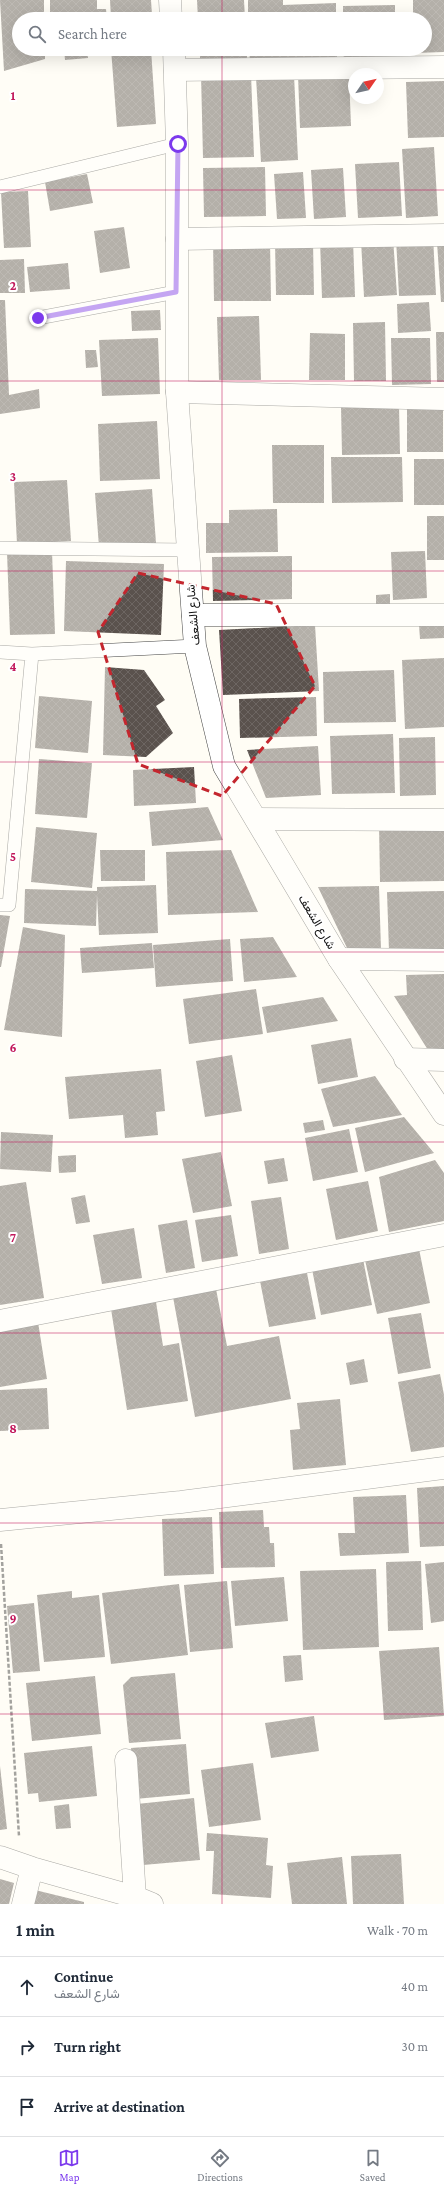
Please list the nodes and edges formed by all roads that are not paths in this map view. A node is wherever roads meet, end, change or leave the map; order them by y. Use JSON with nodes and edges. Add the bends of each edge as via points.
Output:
{"nodes":[{"id":1,"x":170,"y":0,"type":"edge"},
{"id":2,"x":171,"y":12,"type":"edge"},
{"id":3,"x":174,"y":59,"type":"edge"},
{"id":4,"x":444,"y":67,"type":"edge"},
{"id":5,"x":178,"y":144,"type":"junction"},
{"id":6,"x":0,"y":187,"type":"edge"},
{"id":7,"x":444,"y":235,"type":"edge"},
{"id":8,"x":178,"y":239,"type":"junction"},
{"id":9,"x":176,"y":292,"type":"junction"},
{"id":10,"x":38,"y":318,"type":"dead end"},
{"id":11,"x":177,"y":392,"type":"junction"},
{"id":12,"x":444,"y":399,"type":"edge"},
{"id":13,"x":0,"y":548,"type":"edge"},
{"id":14,"x":188,"y":550,"type":"junction"},
{"id":15,"x":193,"y":615,"type":"junction"},
{"id":16,"x":444,"y":615,"type":"edge"},
{"id":17,"x":195,"y":646,"type":"junction"},
{"id":18,"x":0,"y":652,"type":"edge"},
{"id":19,"x":32,"y":654,"type":"junction"},
{"id":20,"x":256,"y":819,"type":"junction"},
{"id":21,"x":444,"y":820,"type":"edge"},
{"id":22,"x":0,"y":905,"type":"edge"},
{"id":23,"x":339,"y":960,"type":"junction"},
{"id":24,"x":444,"y":960,"type":"edge"},
{"id":25,"x":405,"y":1059,"type":"junction"},
{"id":26,"x":444,"y":1060,"type":"edge"},
{"id":27,"x":444,"y":1114,"type":"edge"},
{"id":28,"x":444,"y":1235,"type":"edge"},
{"id":29,"x":0,"y":1321,"type":"edge"},
{"id":30,"x":444,"y":1468,"type":"edge"},
{"id":31,"x":0,"y":1520,"type":"edge"},
{"id":32,"x":126,"y":1760,"type":"dead end"},
{"id":33,"x":0,"y":1857,"type":"edge"},
{"id":34,"x":26,"y":1866,"type":"junction"},
{"id":35,"x":144,"y":1900,"type":"edge"},
{"id":36,"x":23,"y":1904,"type":"edge"}],
"edges":[{"from":1,"to":2,"type":"street"},
{"from":3,"to":4,"type":"street"},
{"from":3,"to":5,"type":"street","name":"شارع الشعف"},
{"from":5,"to":6,"type":"lane"},
{"from":5,"to":8,"type":"street","name":"شارع الشعف"},
{"from":7,"to":8,"type":"street"},
{"from":8,"to":9,"type":"street","name":"شارع الشعف"},
{"from":9,"to":10,"type":"lane"},
{"from":9,"to":11,"type":"street","name":"شارع الشعف"},
{"from":11,"to":12,"type":"street"},
{"from":11,"to":14,"type":"street","name":"شارع الشعف"},
{"from":13,"to":14,"type":"lane"},
{"from":14,"to":15,"type":"street","name":"شارع الشعف"},
{"from":15,"to":16,"type":"street"},
{"from":15,"to":17,"type":"street","name":"شارع الشعف"},
{"from":17,"to":19,"type":"lane"},
{"from":17,"to":20,"type":"street","name":"شارع الشعف","via":[[224,766]]},
{"from":18,"to":19,"type":"lane"},
{"from":19,"to":22,"type":"lane","via":[[8,905]]},
{"from":20,"to":21,"type":"street"},
{"from":20,"to":23,"type":"street","name":"شارع الشعف"},
{"from":23,"to":24,"type":"street"},
{"from":23,"to":25,"type":"street","name":"شارع الشعف"},
{"from":25,"to":26,"type":"street"},
{"from":25,"to":27,"type":"street","name":"شارع الشعف"},
{"from":28,"to":29,"type":"street"},
{"from":30,"to":31,"type":"street","via":[[180,1502]]},
{"from":32,"to":35,"type":"street"},
{"from":33,"to":34,"type":"street"},
{"from":34,"to":35,"type":"street"},
{"from":34,"to":36,"type":"street"}]}
